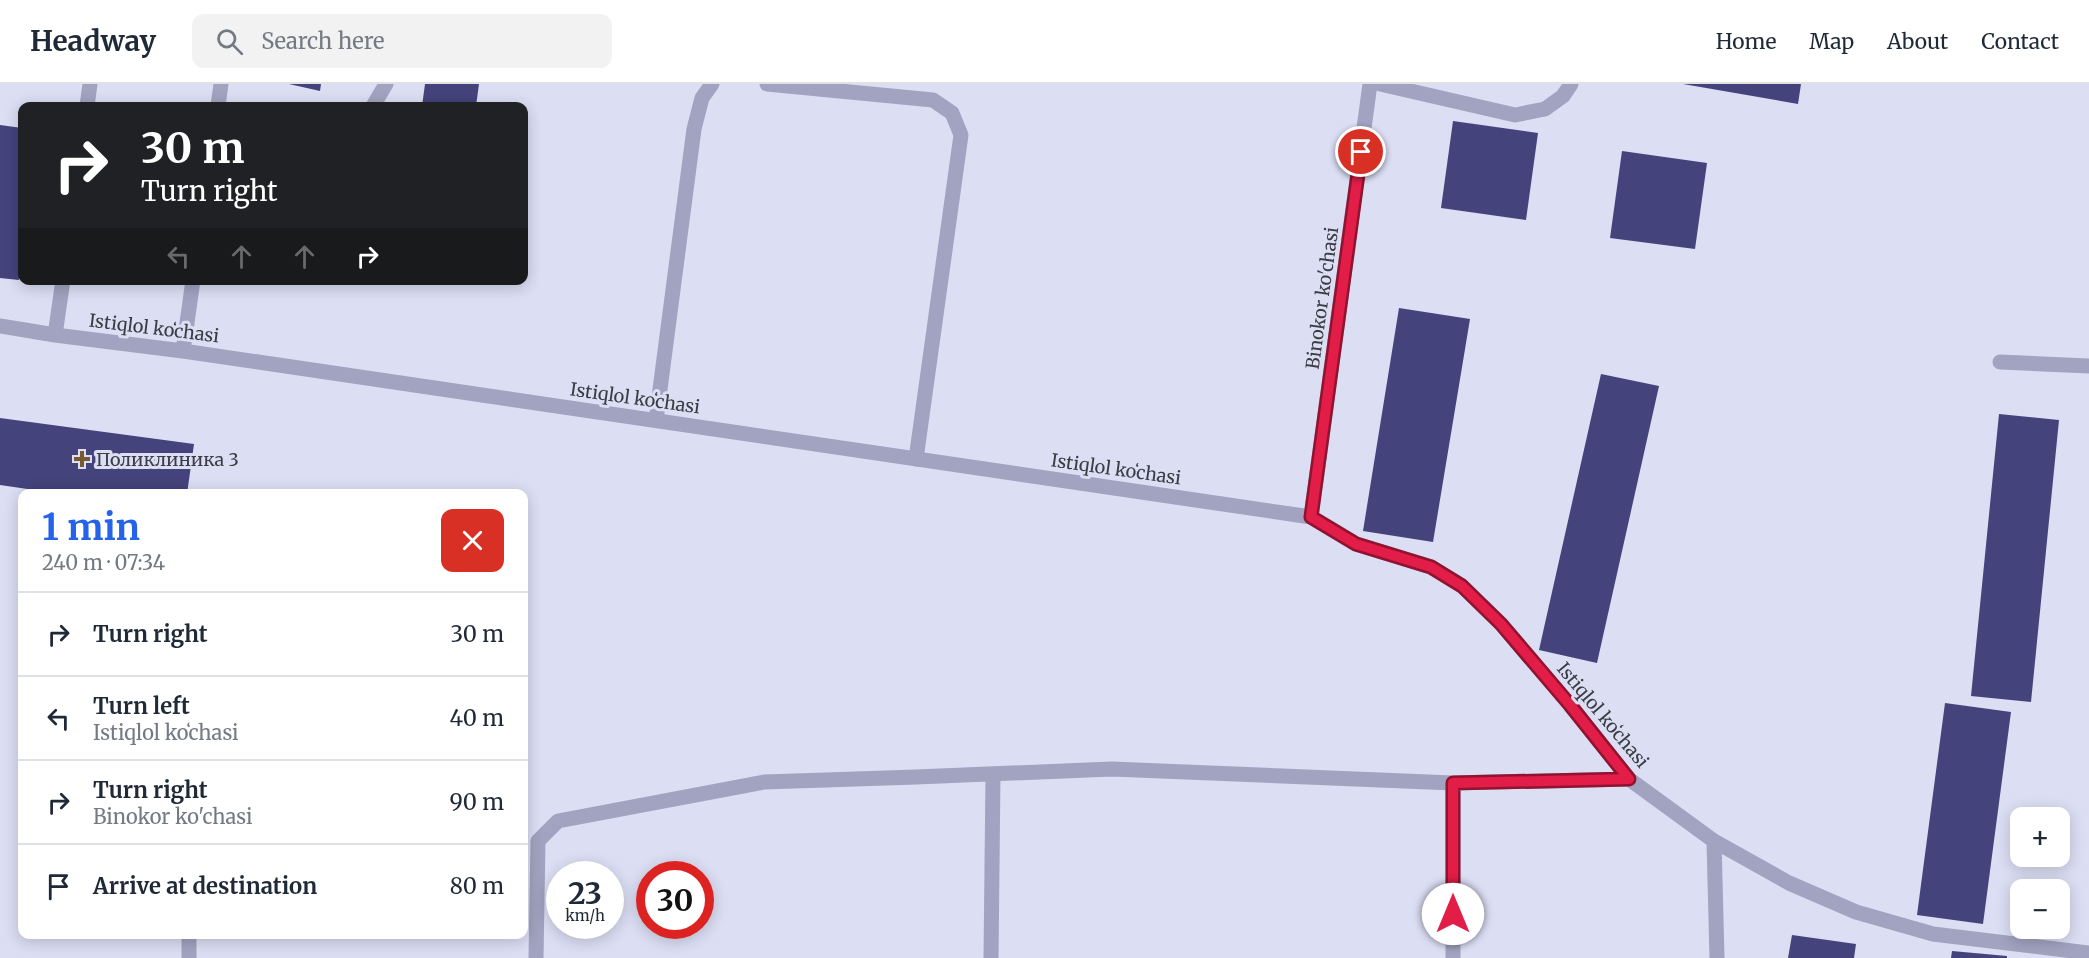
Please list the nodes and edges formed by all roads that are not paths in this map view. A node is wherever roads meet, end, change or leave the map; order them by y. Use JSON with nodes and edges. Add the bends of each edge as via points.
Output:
{"nodes":[{"id":1,"x":90,"y":84,"type":"edge"},
{"id":2,"x":221,"y":84,"type":"edge"},
{"id":3,"x":386,"y":84,"type":"edge"},
{"id":4,"x":712,"y":84,"type":"edge"},
{"id":5,"x":767,"y":84,"type":"edge"},
{"id":6,"x":1371,"y":84,"type":"edge"},
{"id":7,"x":1380,"y":84,"type":"edge"},
{"id":8,"x":1571,"y":84,"type":"edge"},
{"id":9,"x":88,"y":102,"type":"edge"},
{"id":10,"x":219,"y":102,"type":"edge"},
{"id":11,"x":375,"y":102,"type":"edge"},
{"id":12,"x":62,"y":285,"type":"edge"},
{"id":13,"x":192,"y":285,"type":"edge"},
{"id":14,"x":0,"y":326,"type":"edge"},
{"id":15,"x":55,"y":335,"type":"junction"},
{"id":16,"x":183,"y":351,"type":"junction"},
{"id":17,"x":2000,"y":362,"type":"dead end"},
{"id":18,"x":2089,"y":366,"type":"edge"},
{"id":19,"x":656,"y":420,"type":"junction"},
{"id":20,"x":916,"y":459,"type":"junction"},
{"id":21,"x":1311,"y":517,"type":"junction"},
{"id":22,"x":993,"y":774,"type":"junction"},
{"id":23,"x":1629,"y":779,"type":"junction"},
{"id":24,"x":1453,"y":783,"type":"junction"},
{"id":25,"x":1714,"y":841,"type":"junction"},
{"id":26,"x":189,"y":939,"type":"edge"},
{"id":27,"x":2089,"y":953,"type":"edge"},
{"id":28,"x":189,"y":958,"type":"edge"},
{"id":29,"x":536,"y":958,"type":"edge"},
{"id":30,"x":991,"y":958,"type":"edge"},
{"id":31,"x":1453,"y":958,"type":"edge"},
{"id":32,"x":1717,"y":958,"type":"edge"}],
"edges":[{"from":1,"to":9,"type":"street"},
{"from":2,"to":10,"type":"street"},
{"from":3,"to":11,"type":"street"},
{"from":4,"to":19,"type":"street","via":[[702,98],[694,129]]},
{"from":5,"to":20,"type":"street","via":[[933,100],[952,113],[961,135]]},
{"from":6,"to":21,"type":"street","name":"Binokor ko'chasi"},
{"from":7,"to":8,"type":"street","via":[[1515,115],[1545,110]]},
{"from":12,"to":15,"type":"street"},
{"from":13,"to":16,"type":"street"},
{"from":14,"to":15,"type":"street","name":"Istiqlol koʻchasi"},
{"from":15,"to":16,"type":"street","name":"Istiqlol koʻchasi"},
{"from":16,"to":19,"type":"street","name":"Istiqlol koʻchasi"},
{"from":17,"to":18,"type":"street"},
{"from":19,"to":20,"type":"street","name":"Istiqlol koʻchasi"},
{"from":20,"to":21,"type":"street","name":"Istiqlol koʻchasi"},
{"from":21,"to":23,"type":"street","name":"Istiqlol koʻchasi","via":[[1356,544],[1431,567],[1462,586],[1501,624]]},
{"from":22,"to":24,"type":"street","via":[[1112,769]]},
{"from":22,"to":29,"type":"street","via":[[764,782],[558,821],[538,841]]},
{"from":22,"to":30,"type":"street"},
{"from":23,"to":24,"type":"street"},
{"from":23,"to":25,"type":"street","name":"Istiqlol koʻchasi"},
{"from":24,"to":31,"type":"street"},
{"from":25,"to":27,"type":"street","name":"Istiqlol koʻchasi","via":[[1789,883],[1856,912],[1933,934]]},
{"from":25,"to":32,"type":"street"},
{"from":26,"to":28,"type":"street"}]}
